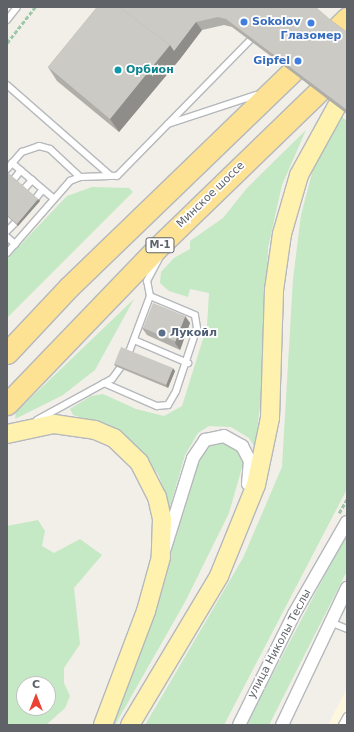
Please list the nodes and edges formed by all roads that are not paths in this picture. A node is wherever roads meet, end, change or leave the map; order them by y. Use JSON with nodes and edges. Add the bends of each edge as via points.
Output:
{"nodes":[{"id":1,"x":17,"y":7,"type":"edge"},
{"id":2,"x":7,"y":20,"type":"edge"},
{"id":3,"x":250,"y":40,"type":"edge"},
{"id":4,"x":286,"y":77,"type":"joint"},
{"id":5,"x":7,"y":85,"type":"edge"},
{"id":6,"x":318,"y":92,"type":"edge"},
{"id":7,"x":337,"y":106,"type":"edge"},
{"id":8,"x":167,"y":124,"type":"junction"},
{"id":9,"x":12,"y":163,"type":"junction"},
{"id":10,"x":7,"y":169,"type":"edge"},
{"id":11,"x":21,"y":170,"type":"junction"},
{"id":12,"x":114,"y":176,"type":"junction"},
{"id":13,"x":80,"y":177,"type":"junction"},
{"id":14,"x":14,"y":179,"type":"edge"},
{"id":15,"x":32,"y":180,"type":"junction"},
{"id":16,"x":25,"y":188,"type":"edge"},
{"id":17,"x":43,"y":189,"type":"junction"},
{"id":18,"x":36,"y":198,"type":"edge"},
{"id":19,"x":53,"y":198,"type":"junction"},
{"id":20,"x":207,"y":199,"type":"junction"},
{"id":21,"x":14,"y":222,"type":"edge"},
{"id":22,"x":7,"y":231,"type":"edge"},
{"id":23,"x":7,"y":237,"type":"edge"},
{"id":24,"x":15,"y":244,"type":"junction"},
{"id":25,"x":7,"y":253,"type":"edge"},
{"id":26,"x":150,"y":296,"type":"junction"},
{"id":27,"x":134,"y":340,"type":"junction"},
{"id":28,"x":129,"y":352,"type":"edge"},
{"id":29,"x":7,"y":353,"type":"edge"},
{"id":30,"x":188,"y":363,"type":"junction"},
{"id":31,"x":120,"y":368,"type":"edge"},
{"id":32,"x":104,"y":383,"type":"junction"},
{"id":33,"x":7,"y":404,"type":"edge"},
{"id":34,"x":8,"y":433,"type":"edge"},
{"id":35,"x":347,"y":522,"type":"edge"},
{"id":36,"x":233,"y":542,"type":"junction"},
{"id":37,"x":161,"y":557,"type":"junction"},
{"id":38,"x":347,"y":588,"type":"edge"},
{"id":39,"x":330,"y":622,"type":"junction"},
{"id":40,"x":347,"y":629,"type":"edge"},
{"id":41,"x":347,"y":716,"type":"edge"},
{"id":42,"x":130,"y":724,"type":"edge"},
{"id":43,"x":103,"y":725,"type":"edge"},
{"id":44,"x":238,"y":725,"type":"edge"},
{"id":45,"x":282,"y":725,"type":"edge"},
{"id":46,"x":342,"y":725,"type":"edge"}],
"edges":[{"from":1,"to":2,"type":"lane"},
{"from":3,"to":8,"type":"lane"},
{"from":4,"to":8,"type":"lane","via":[[243,102]]},
{"from":4,"to":29,"type":"highway","via":[[70,287]]},
{"from":5,"to":12,"type":"lane"},
{"from":6,"to":20,"type":"highway","name":"Минское шоссе","number":"М-1"},
{"from":7,"to":36,"type":"main road","via":[[299,175],[282,234],[274,290],[270,418],[256,485]]},
{"from":8,"to":12,"type":"lane"},
{"from":9,"to":10,"type":"lane"},
{"from":9,"to":11,"type":"lane"},
{"from":9,"to":13,"type":"lane","via":[[22,152],[39,146],[50,150]]},
{"from":11,"to":14,"type":"lane"},
{"from":11,"to":15,"type":"lane"},
{"from":12,"to":13,"type":"lane"},
{"from":13,"to":19,"type":"lane","via":[[63,187]]},
{"from":15,"to":16,"type":"lane"},
{"from":15,"to":17,"type":"lane"},
{"from":17,"to":18,"type":"lane"},
{"from":17,"to":19,"type":"lane"},
{"from":19,"to":24,"type":"lane"},
{"from":20,"to":26,"type":"lane","via":[[164,250],[148,281]]},
{"from":20,"to":33,"type":"highway","name":"Минское шоссе","number":"М-1"},
{"from":21,"to":22,"type":"lane"},
{"from":23,"to":24,"type":"lane"},
{"from":24,"to":25,"type":"lane"},
{"from":26,"to":27,"type":"lane"},
{"from":26,"to":30,"type":"lane","via":[[196,315],[197,328]]},
{"from":27,"to":28,"type":"lane"},
{"from":27,"to":30,"type":"lane"},
{"from":30,"to":32,"type":"lane","via":[[168,405],[146,403]]},
{"from":31,"to":32,"type":"lane"},
{"from":32,"to":34,"type":"lane","via":[[63,408]]},
{"from":34,"to":37,"type":"main road","via":[[54,424],[75,424],[114,438],[150,479],[162,519]]},
{"from":35,"to":44,"type":"street","name":"улица Николы Теслы","via":[[294,614]]},
{"from":36,"to":37,"type":"street","via":[[247,490],[250,461],[242,446],[233,439],[214,437],[205,440],[193,458]]},
{"from":36,"to":42,"type":"main road","via":[[218,576]]},
{"from":37,"to":43,"type":"main road","via":[[146,611]]},
{"from":38,"to":39,"type":"street"},
{"from":39,"to":40,"type":"lane"},
{"from":39,"to":45,"type":"street"},
{"from":41,"to":46,"type":"lane"}]}
